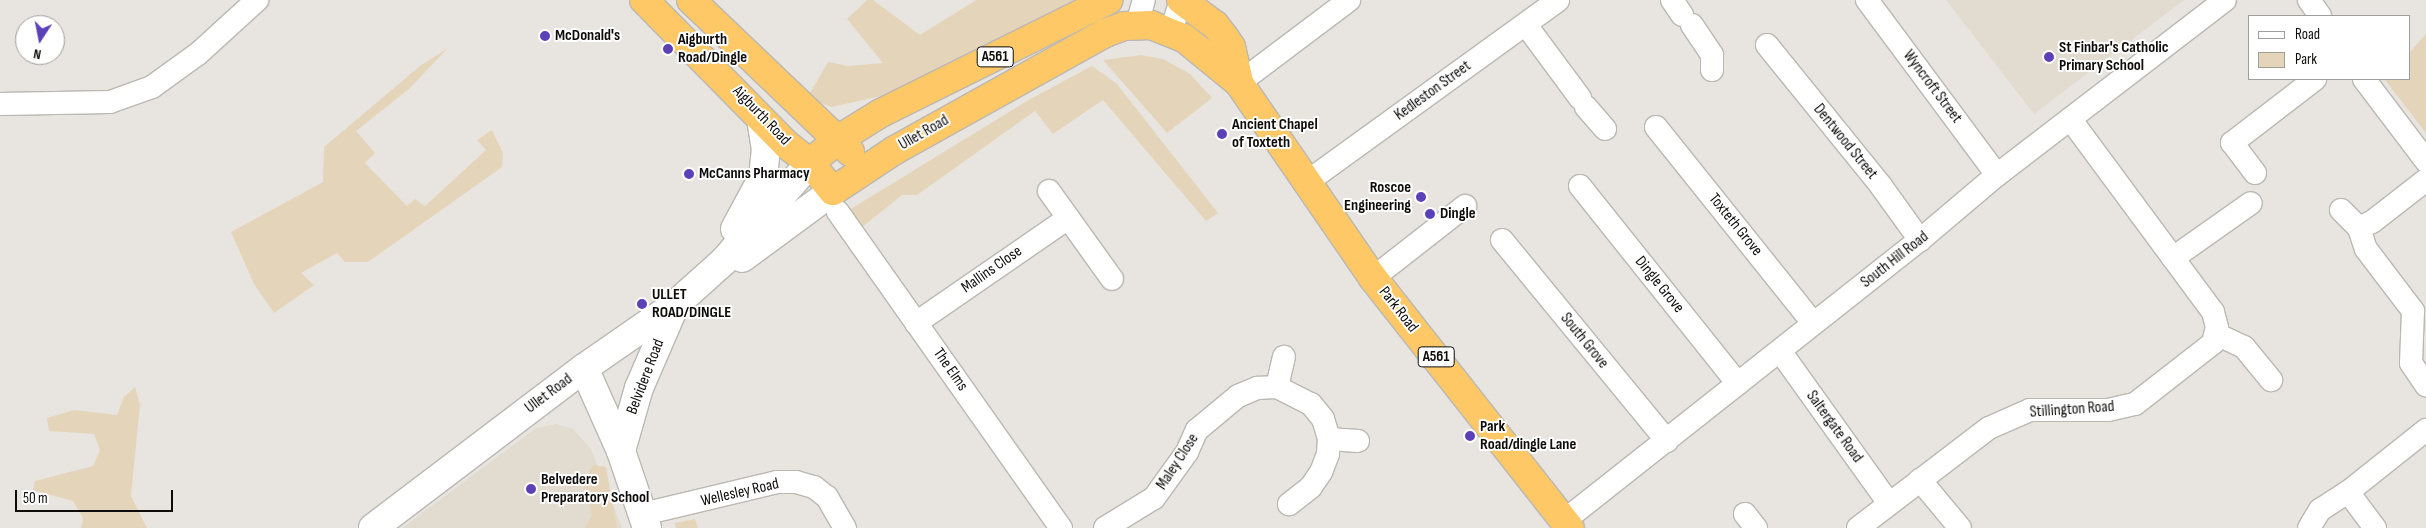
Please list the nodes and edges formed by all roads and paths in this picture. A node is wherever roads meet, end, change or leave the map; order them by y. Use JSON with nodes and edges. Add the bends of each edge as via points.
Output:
{"nodes":[{"id":1,"x":257,"y":0,"type":"edge"},
{"id":2,"x":644,"y":0,"type":"edge"},
{"id":3,"x":691,"y":0,"type":"edge"},
{"id":4,"x":1109,"y":0,"type":"edge"},
{"id":5,"x":1181,"y":0,"type":"edge"},
{"id":6,"x":1349,"y":0,"type":"edge"},
{"id":7,"x":1558,"y":0,"type":"edge"},
{"id":8,"x":1867,"y":0,"type":"edge"},
{"id":9,"x":2225,"y":0,"type":"edge"},
{"id":10,"x":2309,"y":0,"type":"edge"},
{"id":11,"x":1140,"y":12,"type":"edge"},
{"id":12,"x":1682,"y":13,"type":"edge"},
{"id":13,"x":2319,"y":15,"type":"edge"},
{"id":14,"x":1526,"y":25,"type":"junction"},
{"id":15,"x":1171,"y":31,"type":"junction"},
{"id":16,"x":1767,"y":45,"type":"dead end"},
{"id":17,"x":1712,"y":62,"type":"dead end"},
{"id":18,"x":2314,"y":80,"type":"edge"},
{"id":19,"x":2365,"y":80,"type":"edge"},
{"id":20,"x":1239,"y":83,"type":"junction"},
{"id":21,"x":0,"y":104,"type":"edge"},
{"id":22,"x":761,"y":119,"type":"junction"},
{"id":23,"x":2070,"y":119,"type":"junction"},
{"id":24,"x":1656,"y":127,"type":"dead end"},
{"id":25,"x":1605,"y":129,"type":"dead end"},
{"id":26,"x":839,"y":139,"type":"junction"},
{"id":27,"x":2426,"y":161,"type":"edge"},
{"id":28,"x":810,"y":163,"type":"junction"},
{"id":29,"x":864,"y":168,"type":"junction"},
{"id":30,"x":2255,"y":173,"type":"dead end"},
{"id":31,"x":1997,"y":175,"type":"junction"},
{"id":32,"x":2426,"y":180,"type":"edge"},
{"id":33,"x":1308,"y":182,"type":"junction"},
{"id":34,"x":1580,"y":186,"type":"dead end"},
{"id":35,"x":1048,"y":191,"type":"dead end"},
{"id":36,"x":836,"y":201,"type":"junction"},
{"id":37,"x":2250,"y":203,"type":"dead end"},
{"id":38,"x":1465,"y":206,"type":"dead end"},
{"id":39,"x":2341,"y":210,"type":"dead end"},
{"id":40,"x":1068,"y":218,"type":"junction"},
{"id":41,"x":2359,"y":228,"type":"junction"},
{"id":42,"x":1502,"y":240,"type":"dead end"},
{"id":43,"x":1920,"y":240,"type":"junction"},
{"id":44,"x":2173,"y":258,"type":"junction"},
{"id":45,"x":724,"y":261,"type":"junction"},
{"id":46,"x":1373,"y":278,"type":"junction"},
{"id":47,"x":1112,"y":280,"type":"dead end"},
{"id":48,"x":675,"y":305,"type":"junction"},
{"id":49,"x":916,"y":323,"type":"junction"},
{"id":50,"x":1813,"y":323,"type":"junction"},
{"id":51,"x":2216,"y":334,"type":"junction"},
{"id":52,"x":1780,"y":351,"type":"junction"},
{"id":53,"x":1284,"y":357,"type":"dead end"},
{"id":54,"x":584,"y":368,"type":"junction"},
{"id":55,"x":2271,"y":380,"type":"dead end"},
{"id":56,"x":1738,"y":384,"type":"junction"},
{"id":57,"x":2426,"y":385,"type":"edge"},
{"id":58,"x":1277,"y":386,"type":"junction"},
{"id":59,"x":2426,"y":430,"type":"edge"},
{"id":60,"x":1329,"y":439,"type":"junction"},
{"id":61,"x":1358,"y":441,"type":"dead end"},
{"id":62,"x":1667,"y":441,"type":"junction"},
{"id":63,"x":621,"y":451,"type":"junction"},
{"id":64,"x":1920,"y":480,"type":"junction"},
{"id":65,"x":2348,"y":492,"type":"junction"},
{"id":66,"x":1889,"y":503,"type":"junction"},
{"id":67,"x":1288,"y":504,"type":"dead end"},
{"id":68,"x":645,"y":521,"type":"edge"},
{"id":69,"x":1568,"y":524,"type":"edge"},
{"id":70,"x":373,"y":528,"type":"edge"},
{"id":71,"x":845,"y":528,"type":"edge"},
{"id":72,"x":1061,"y":528,"type":"edge"},
{"id":73,"x":1105,"y":528,"type":"edge"},
{"id":74,"x":1858,"y":528,"type":"edge"},
{"id":75,"x":1960,"y":528,"type":"edge"},
{"id":76,"x":2309,"y":528,"type":"edge"},
{"id":77,"x":2375,"y":528,"type":"edge"}],
"edges":[{"from":1,"to":21,"type":"street","via":[[199,53],[152,88],[110,102]]},
{"from":2,"to":22,"type":"highway","name":"Aigburth Road"},
{"from":3,"to":26,"type":"highway","name":"Aigburth Road"},
{"from":4,"to":26,"type":"highway","name":"Ullet Road","number":"A561","via":[[881,113]]},
{"from":5,"to":15,"type":"street"},
{"from":5,"to":20,"type":"highway","name":"Park Road","number":"A561","via":[[1215,25],[1232,48]]},
{"from":6,"to":20,"type":"street"},
{"from":7,"to":14,"type":"street","name":"Kedleston Street"},
{"from":8,"to":31,"type":"street","name":"Wyncroft Street"},
{"from":9,"to":23,"type":"street","name":"South Hill Road"},
{"from":10,"to":13,"type":"street"},
{"from":11,"to":15,"type":"highway","name":"Park Road","number":"A561"},
{"from":11,"to":29,"type":"highway","name":"Ullet Road","number":"A561"},
{"from":12,"to":17,"type":"street"},
{"from":14,"to":25,"type":"street"},
{"from":14,"to":33,"type":"street","name":"Kedleston Street"},
{"from":15,"to":20,"type":"highway","name":"Park Road","number":"A561"},
{"from":16,"to":43,"type":"street","name":"Dentwood Street","via":[[1881,186]]},
{"from":18,"to":30,"type":"street","via":[[2232,143]]},
{"from":19,"to":27,"type":"street"},
{"from":20,"to":33,"type":"highway","name":"Park Road","number":"A561"},
{"from":22,"to":28,"type":"highway","name":"Aigburth Road"},
{"from":22,"to":45,"type":"main road","via":[[766,150],[763,178],[727,245]]},
{"from":23,"to":31,"type":"street","name":"South Hill Road"},
{"from":23,"to":44,"type":"street"},
{"from":24,"to":50,"type":"street","name":"Toxteth Grove"},
{"from":26,"to":28,"type":"highway","name":"Ullet Road","number":"A561"},
{"from":26,"to":29,"type":"highway","name":"Aigburth Road"},
{"from":28,"to":36,"type":"highway","name":"Aigburth Road"},
{"from":28,"to":45,"type":"main road","name":"Ullet Road"},
{"from":29,"to":36,"type":"highway","name":"Ullet Road","number":"A561"},
{"from":31,"to":43,"type":"street","name":"South Hill Road"},
{"from":32,"to":41,"type":"street","via":[[2372,222]]},
{"from":33,"to":46,"type":"highway","name":"Park Road","number":"A561"},
{"from":34,"to":56,"type":"street","name":"Dingle Grove"},
{"from":35,"to":40,"type":"street"},
{"from":36,"to":45,"type":"main road","name":"Ullet Road","via":[[740,259]]},
{"from":36,"to":49,"type":"street","name":"The Elms"},
{"from":37,"to":44,"type":"street"},
{"from":38,"to":46,"type":"street"},
{"from":39,"to":41,"type":"street"},
{"from":40,"to":47,"type":"street"},
{"from":40,"to":49,"type":"street","name":"Mallins Close"},
{"from":41,"to":57,"type":"street","via":[[2366,249],[2414,311],[2410,363]]},
{"from":42,"to":62,"type":"street","name":"South Grove"},
{"from":43,"to":50,"type":"street","name":"South Hill Road"},
{"from":44,"to":51,"type":"street","via":[[2213,312]]},
{"from":45,"to":48,"type":"main road","name":"Ullet Road"},
{"from":46,"to":69,"type":"highway","name":"Park Road","number":"A561"},
{"from":48,"to":54,"type":"main road","name":"Ullet Road"},
{"from":48,"to":63,"type":"main road","name":"Belvidere Road","via":[[639,388]]},
{"from":49,"to":72,"type":"street","name":"The Elms"},
{"from":50,"to":52,"type":"street","name":"South Hill Road"},
{"from":51,"to":55,"type":"street","via":[[2244,347]]},
{"from":51,"to":64,"type":"street","name":"Stillington Road","via":[[2213,343],[2135,404],[2108,410],[2030,410],[1989,428]]},
{"from":52,"to":56,"type":"street","name":"South Hill Road"},
{"from":52,"to":66,"type":"street","name":"Saltergate Road"},
{"from":53,"to":58,"type":"street"},
{"from":54,"to":63,"type":"main road","name":"Belvidere Road"},
{"from":54,"to":70,"type":"main road","name":"Ullet Road"},
{"from":56,"to":62,"type":"street","name":"South Hill Road"},
{"from":58,"to":60,"type":"street","via":[[1311,404],[1323,419]]},
{"from":58,"to":73,"type":"street","name":"Maley Close","via":[[1257,388],[1238,396],[1218,412],[1198,430],[1178,466],[1154,498]]},
{"from":59,"to":65,"type":"street"},
{"from":60,"to":61,"type":"street"},
{"from":60,"to":67,"type":"street","via":[[1328,454],[1311,488]]},
{"from":62,"to":69,"type":"street","name":"South Hill Road"},
{"from":63,"to":68,"type":"main road","name":"Belvidere Road"},
{"from":64,"to":66,"type":"street","name":"Stillington Road"},
{"from":64,"to":75,"type":"street"},
{"from":65,"to":76,"type":"street","via":[[2320,510]]},
{"from":65,"to":77,"type":"street"},
{"from":66,"to":74,"type":"street","name":"Stillington Road"},
{"from":68,"to":71,"type":"street","name":"Wellesley Road","via":[[777,482],[796,482],[814,487],[827,497]]}]}
